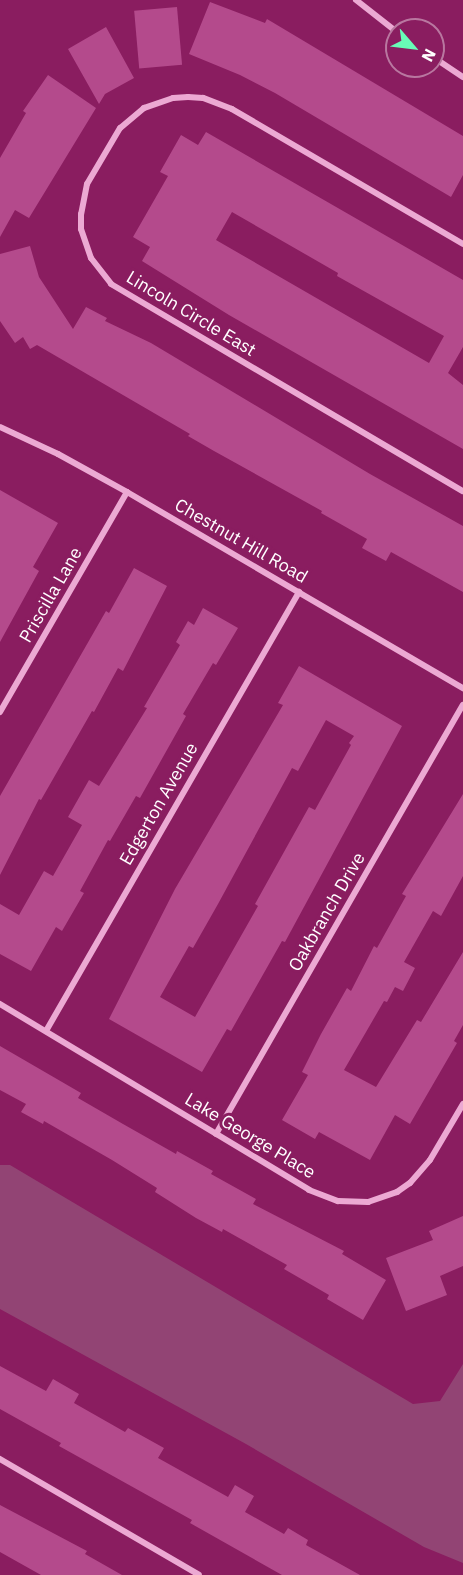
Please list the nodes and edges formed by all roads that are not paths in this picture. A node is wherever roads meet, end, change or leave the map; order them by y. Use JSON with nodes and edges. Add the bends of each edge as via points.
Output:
{"nodes":[{"id":1,"x":356,"y":0,"type":"edge"},
{"id":2,"x":385,"y":23,"type":"edge"},
{"id":3,"x":445,"y":65,"type":"edge"},
{"id":4,"x":463,"y":76,"type":"edge"},
{"id":5,"x":463,"y":244,"type":"edge"},
{"id":6,"x":0,"y":427,"type":"edge"},
{"id":7,"x":463,"y":491,"type":"edge"},
{"id":8,"x":127,"y":492,"type":"junction"},
{"id":9,"x":299,"y":592,"type":"junction"},
{"id":10,"x":463,"y":688,"type":"edge"},
{"id":11,"x":463,"y":705,"type":"edge"},
{"id":12,"x":0,"y":712,"type":"edge"},
{"id":13,"x":0,"y":1004,"type":"edge"},
{"id":14,"x":46,"y":1031,"type":"junction"},
{"id":15,"x":463,"y":1104,"type":"edge"},
{"id":16,"x":216,"y":1134,"type":"junction"},
{"id":17,"x":0,"y":1459,"type":"edge"},
{"id":18,"x":199,"y":1575,"type":"edge"}],
"edges":[{"from":1,"to":2,"type":"street"},
{"from":3,"to":4,"type":"street"},
{"from":5,"to":7,"type":"street","name":"Lincoln Circle East","via":[[232,109],[218,102],[188,97],[144,108],[120,128],[87,184],[81,214],[81,229],[91,258],[111,284]]},
{"from":6,"to":8,"type":"street","name":"Chestnut Hill Road"},
{"from":8,"to":9,"type":"street","name":"Chestnut Hill Road"},
{"from":8,"to":12,"type":"street","name":"Priscilla Lane"},
{"from":9,"to":10,"type":"street","name":"Chestnut Hill Road"},
{"from":9,"to":14,"type":"street","name":"Edgerton Avenue"},
{"from":11,"to":16,"type":"street","name":"Oakbranch Drive"},
{"from":13,"to":14,"type":"street","name":"Lake George Place"},
{"from":14,"to":16,"type":"street","name":"Lake George Place"},
{"from":15,"to":16,"type":"street","name":"Lake George Place","via":[[421,1173],[397,1192],[368,1202],[323,1197]]},
{"from":17,"to":18,"type":"street"}]}
